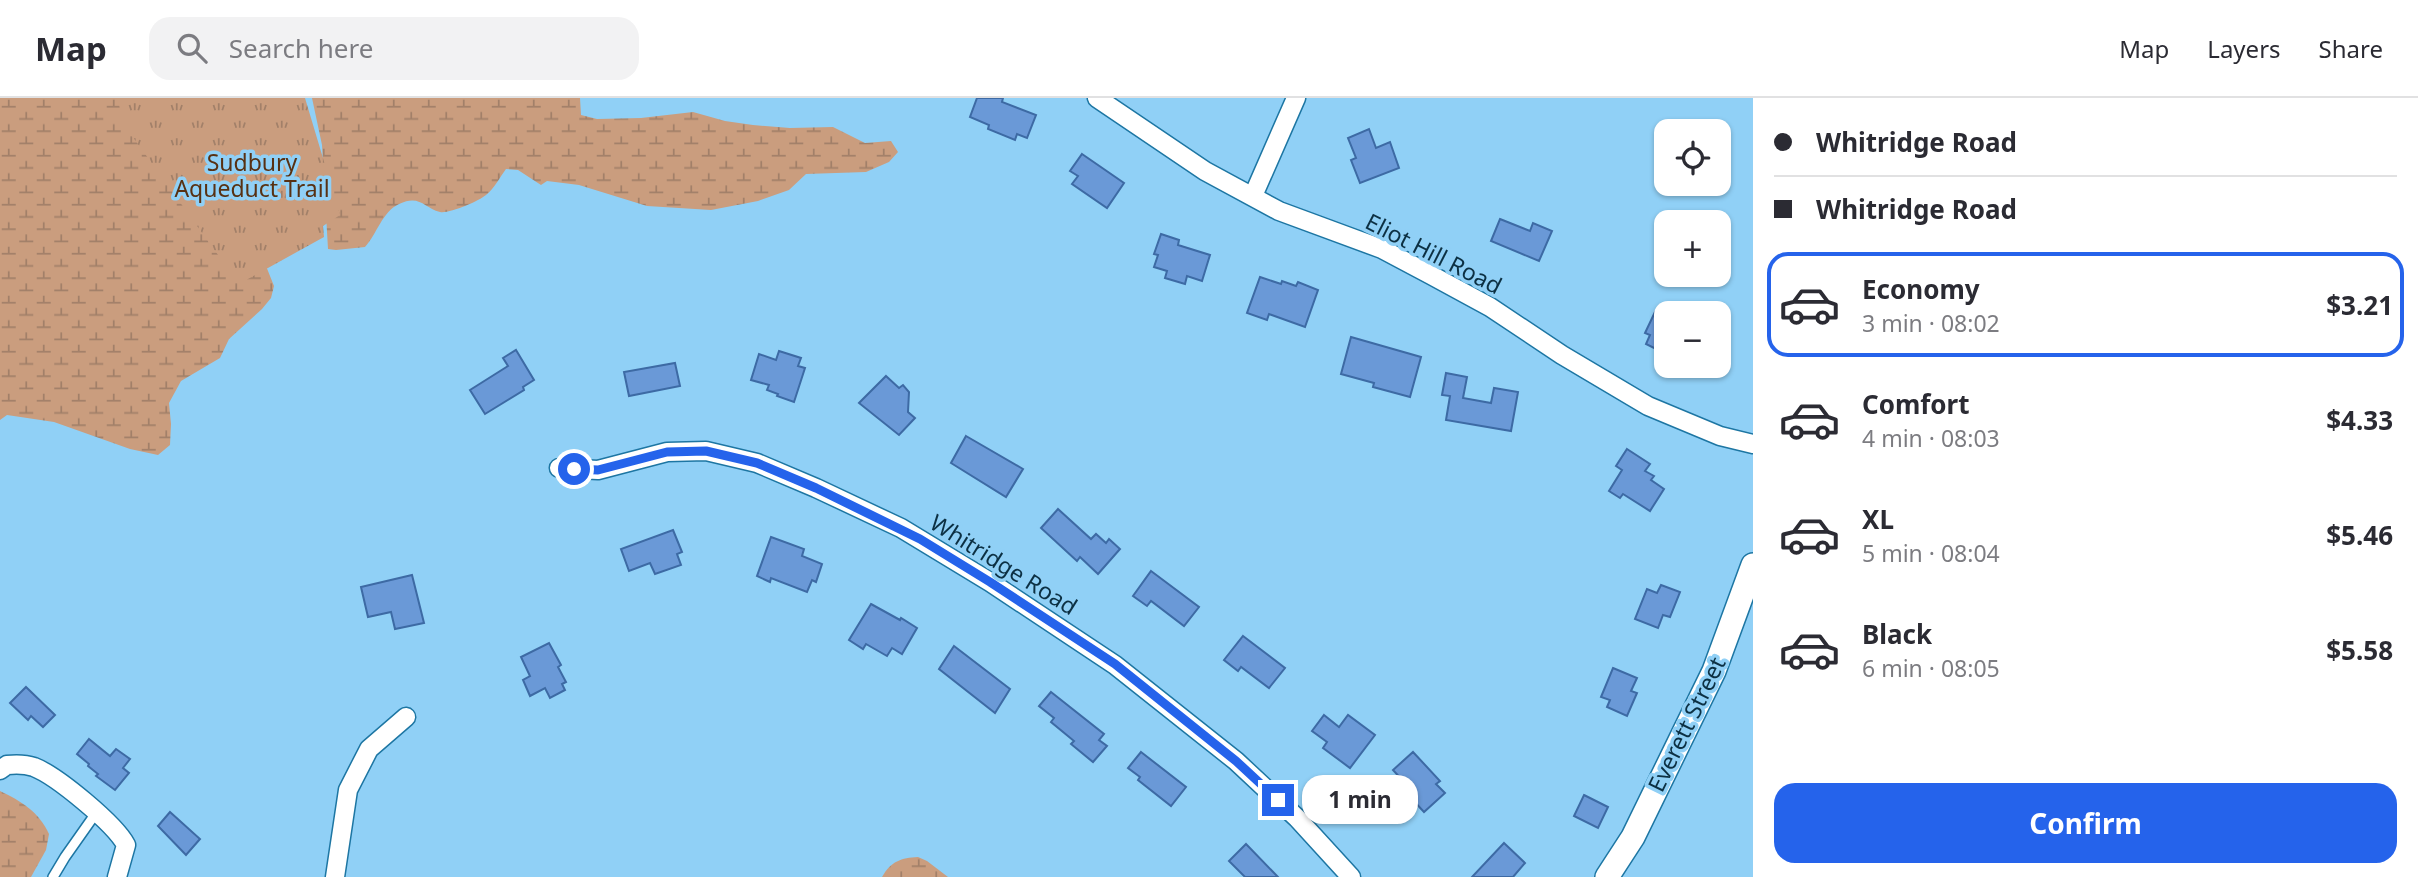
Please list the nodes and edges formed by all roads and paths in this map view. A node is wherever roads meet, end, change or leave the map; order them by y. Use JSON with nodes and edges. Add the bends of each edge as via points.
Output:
{"nodes":[{"id":1,"x":1097,"y":98,"type":"edge"},
{"id":2,"x":1296,"y":98,"type":"edge"},
{"id":3,"x":1253,"y":196,"type":"junction"},
{"id":4,"x":1753,"y":444,"type":"edge"},
{"id":5,"x":559,"y":468,"type":"dead end"},
{"id":6,"x":1753,"y":565,"type":"edge"},
{"id":7,"x":406,"y":717,"type":"dead end"},
{"id":8,"x":0,"y":770,"type":"edge"},
{"id":9,"x":96,"y":813,"type":"junction"},
{"id":10,"x":53,"y":877,"type":"edge"},
{"id":11,"x":117,"y":877,"type":"edge"},
{"id":12,"x":335,"y":877,"type":"edge"},
{"id":13,"x":1351,"y":877,"type":"edge"},
{"id":14,"x":1607,"y":877,"type":"edge"}],
"edges":[{"from":1,"to":3,"type":"street","name":"Eliot Hill Road","via":[[1205,172]]},
{"from":2,"to":3,"type":"street"},
{"from":3,"to":4,"type":"street","name":"Eliot Hill Road","via":[[1279,211],[1382,249],[1465,292],[1647,406],[1720,436]]},
{"from":5,"to":13,"type":"street","name":"Whitridge Road","via":[[598,470],[667,452],[706,451],[757,463],[901,528],[1115,664],[1236,761]]},
{"from":6,"to":14,"type":"street","name":"Everett Street","via":[[1714,671],[1633,837]]},
{"from":7,"to":12,"type":"street","via":[[369,749],[348,790]]},
{"from":8,"to":9,"type":"street","via":[[19,764],[35,768]]},
{"from":9,"to":10,"type":"lane"},
{"from":9,"to":11,"type":"street","via":[[126,845]]}]}
